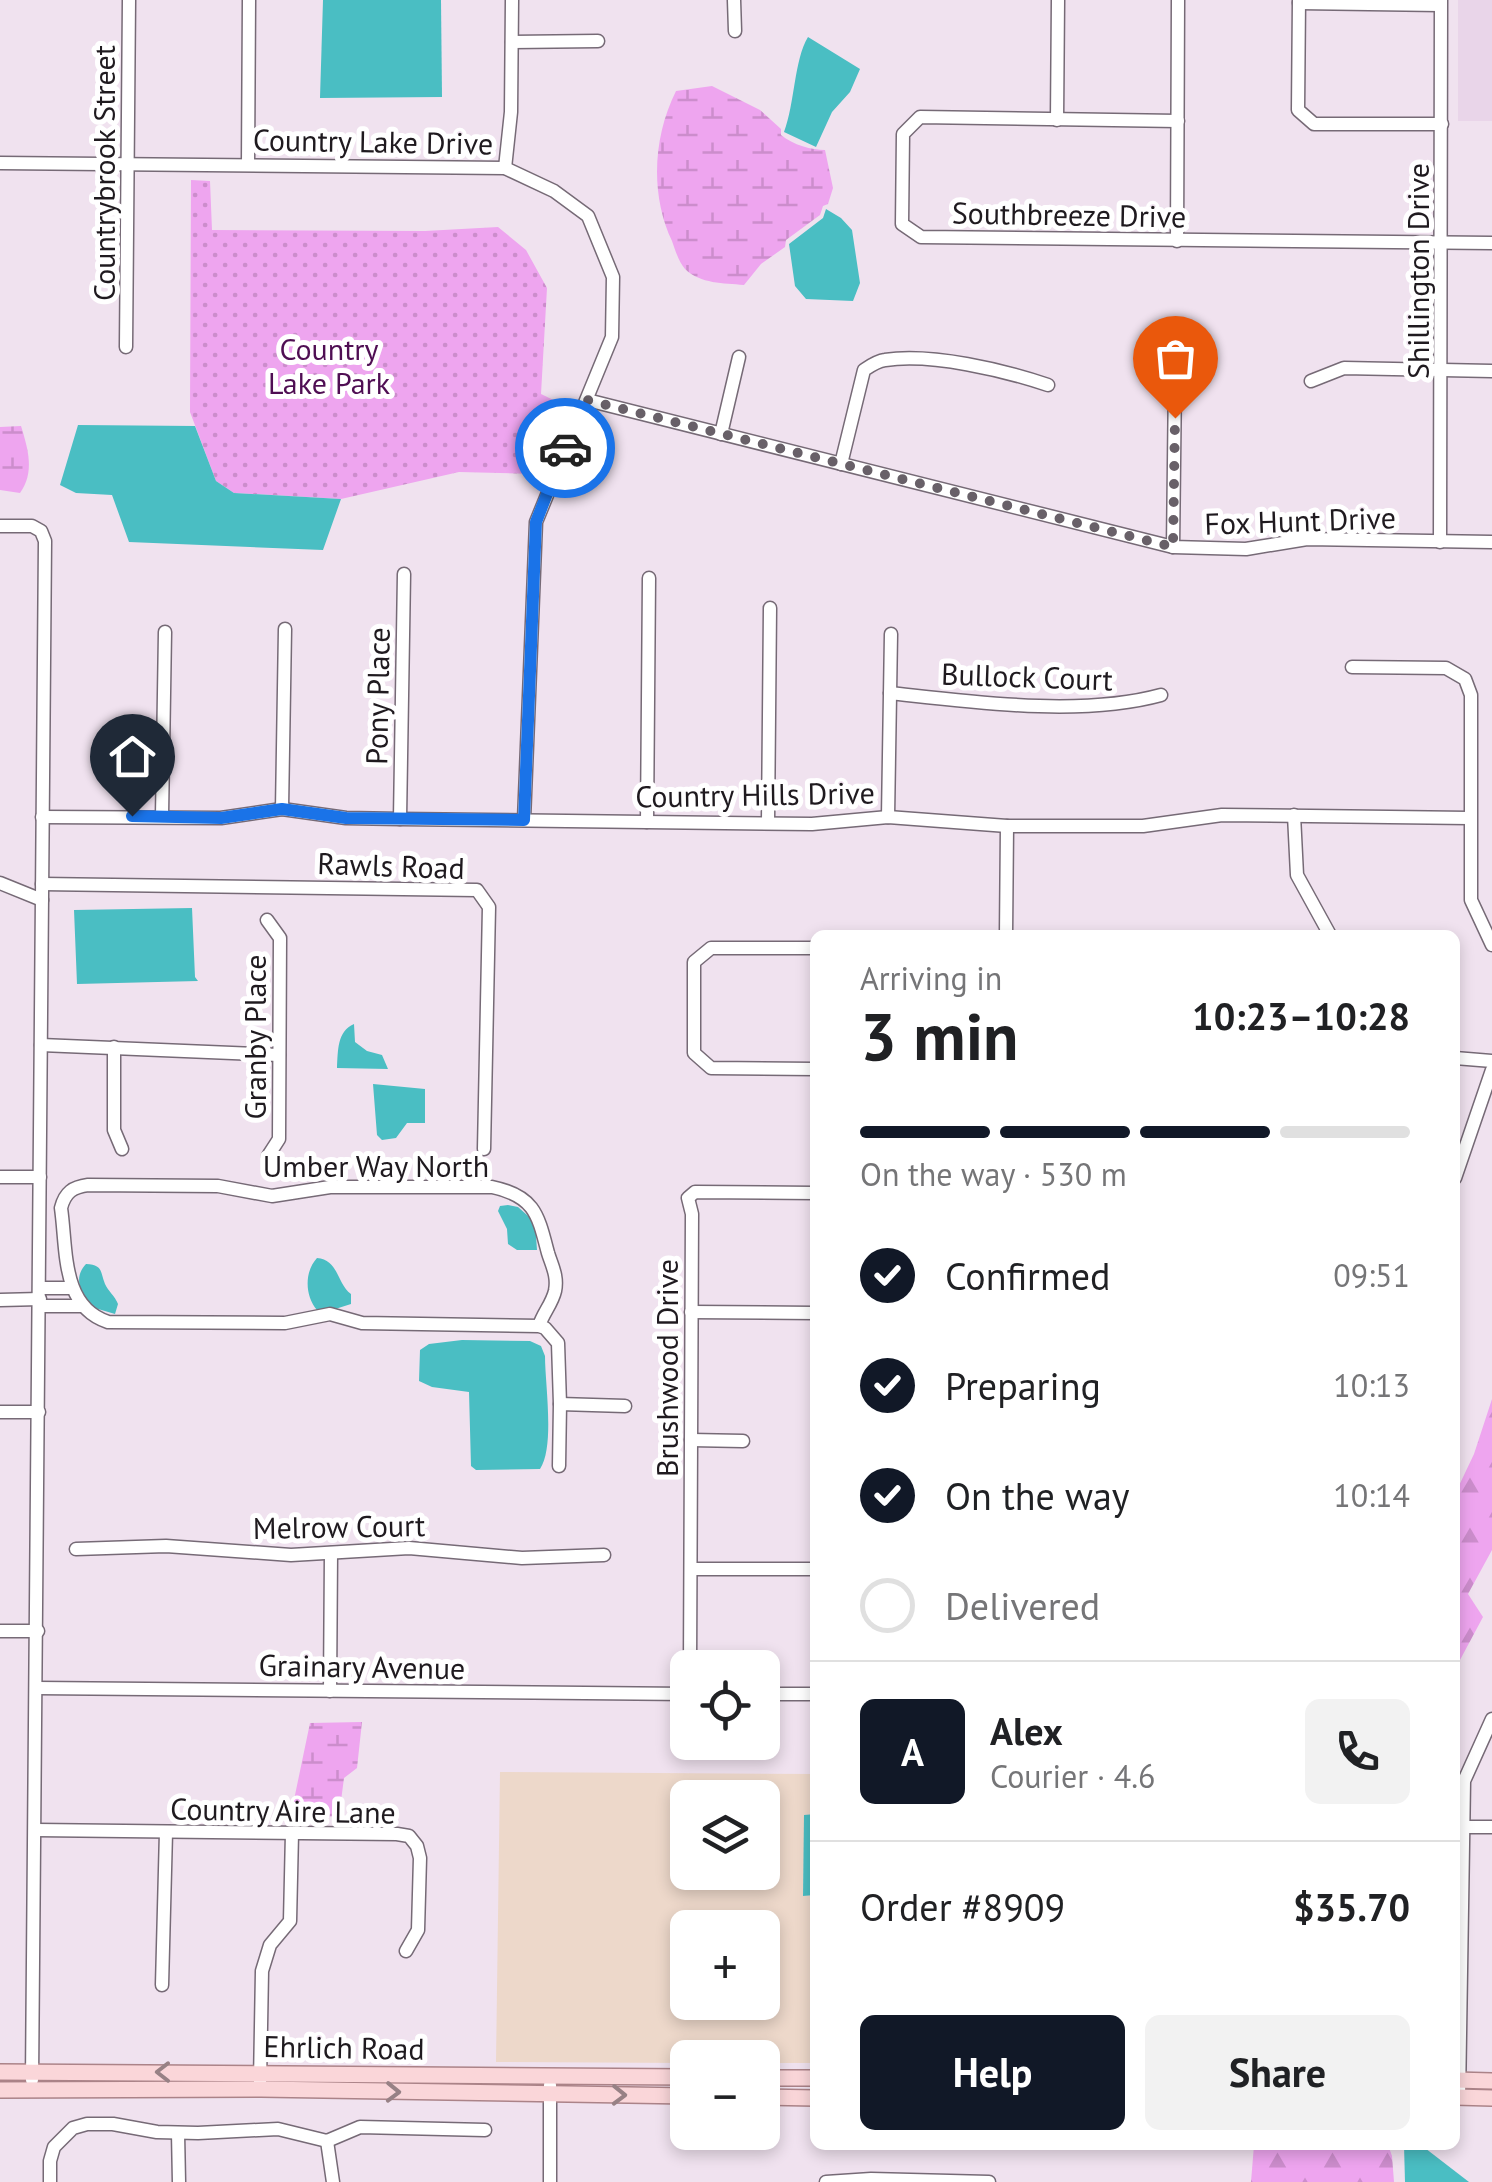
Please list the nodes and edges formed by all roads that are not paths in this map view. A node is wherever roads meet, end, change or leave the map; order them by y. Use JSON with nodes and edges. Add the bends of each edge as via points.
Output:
{"nodes":[{"id":1,"x":129,"y":0,"type":"edge"},
{"id":2,"x":248,"y":0,"type":"edge"},
{"id":3,"x":512,"y":0,"type":"edge"},
{"id":4,"x":734,"y":0,"type":"edge"},
{"id":5,"x":1058,"y":0,"type":"edge"},
{"id":6,"x":1178,"y":0,"type":"edge"},
{"id":7,"x":1299,"y":2,"type":"edge"},
{"id":8,"x":1440,"y":3,"type":"edge"},
{"id":9,"x":735,"y":31,"type":"dead end"},
{"id":10,"x":598,"y":41,"type":"dead end"},
{"id":11,"x":512,"y":42,"type":"junction"},
{"id":12,"x":1057,"y":120,"type":"junction"},
{"id":13,"x":1178,"y":121,"type":"junction"},
{"id":14,"x":1442,"y":124,"type":"junction"},
{"id":15,"x":0,"y":163,"type":"edge"},
{"id":16,"x":128,"y":163,"type":"junction"},
{"id":17,"x":248,"y":164,"type":"junction"},
{"id":18,"x":505,"y":168,"type":"junction"},
{"id":19,"x":1177,"y":241,"type":"junction"},
{"id":20,"x":1492,"y":243,"type":"edge"},
{"id":21,"x":1441,"y":244,"type":"junction"},
{"id":22,"x":126,"y":347,"type":"dead end"},
{"id":23,"x":739,"y":357,"type":"dead end"},
{"id":24,"x":1441,"y":370,"type":"junction"},
{"id":25,"x":1492,"y":371,"type":"edge"},
{"id":26,"x":1175,"y":379,"type":"dead end"},
{"id":27,"x":1311,"y":381,"type":"dead end"},
{"id":28,"x":1048,"y":385,"type":"dead end"},
{"id":29,"x":587,"y":400,"type":"junction"},
{"id":30,"x":721,"y":434,"type":"junction"},
{"id":31,"x":841,"y":464,"type":"junction"},
{"id":32,"x":0,"y":526,"type":"edge"},
{"id":33,"x":1440,"y":542,"type":"junction"},
{"id":34,"x":1492,"y":542,"type":"edge"},
{"id":35,"x":1173,"y":547,"type":"junction"},
{"id":36,"x":404,"y":574,"type":"dead end"},
{"id":37,"x":649,"y":578,"type":"dead end"},
{"id":38,"x":770,"y":608,"type":"dead end"},
{"id":39,"x":285,"y":629,"type":"dead end"},
{"id":40,"x":164,"y":632,"type":"dead end"},
{"id":41,"x":891,"y":634,"type":"dead end"},
{"id":42,"x":1352,"y":667,"type":"dead end"},
{"id":43,"x":890,"y":694,"type":"junction"},
{"id":44,"x":1161,"y":695,"type":"dead end"},
{"id":45,"x":282,"y":809,"type":"junction"},
{"id":46,"x":162,"y":816,"type":"junction"},
{"id":47,"x":1294,"y":816,"type":"junction"},
{"id":48,"x":42,"y":817,"type":"junction"},
{"id":49,"x":888,"y":817,"type":"junction"},
{"id":50,"x":1470,"y":818,"type":"junction"},
{"id":51,"x":400,"y":819,"type":"junction"},
{"id":52,"x":524,"y":820,"type":"junction"},
{"id":53,"x":647,"y":822,"type":"junction"},
{"id":54,"x":768,"y":824,"type":"junction"},
{"id":55,"x":1007,"y":826,"type":"junction"},
{"id":56,"x":0,"y":884,"type":"edge"},
{"id":57,"x":42,"y":884,"type":"junction"},
{"id":58,"x":42,"y":900,"type":"junction"},
{"id":59,"x":267,"y":920,"type":"dead end"},
{"id":60,"x":1006,"y":930,"type":"edge"},
{"id":61,"x":1327,"y":930,"type":"edge"},
{"id":62,"x":1492,"y":945,"type":"edge"},
{"id":63,"x":810,"y":948,"type":"edge"},
{"id":64,"x":42,"y":1045,"type":"junction"},
{"id":65,"x":114,"y":1047,"type":"junction"},
{"id":66,"x":279,"y":1055,"type":"junction"},
{"id":67,"x":1460,"y":1058,"type":"edge"},
{"id":68,"x":1492,"y":1061,"type":"edge"},
{"id":69,"x":810,"y":1069,"type":"edge"},
{"id":70,"x":1492,"y":1070,"type":"edge"},
{"id":71,"x":122,"y":1149,"type":"dead end"},
{"id":72,"x":484,"y":1149,"type":"dead end"},
{"id":73,"x":268,"y":1156,"type":"dead end"},
{"id":74,"x":1460,"y":1163,"type":"edge"},
{"id":75,"x":0,"y":1176,"type":"edge"},
{"id":76,"x":40,"y":1177,"type":"junction"},
{"id":77,"x":810,"y":1193,"type":"edge"},
{"id":78,"x":72,"y":1288,"type":"junction"},
{"id":79,"x":40,"y":1298,"type":"junction"},
{"id":80,"x":0,"y":1300,"type":"edge"},
{"id":81,"x":80,"y":1306,"type":"junction"},
{"id":82,"x":692,"y":1312,"type":"junction"},
{"id":83,"x":810,"y":1313,"type":"edge"},
{"id":84,"x":539,"y":1326,"type":"junction"},
{"id":85,"x":560,"y":1404,"type":"junction"},
{"id":86,"x":625,"y":1406,"type":"dead end"},
{"id":87,"x":0,"y":1412,"type":"edge"},
{"id":88,"x":39,"y":1412,"type":"junction"},
{"id":89,"x":691,"y":1440,"type":"junction"},
{"id":90,"x":743,"y":1440,"type":"dead end"},
{"id":91,"x":559,"y":1466,"type":"dead end"},
{"id":92,"x":76,"y":1549,"type":"dead end"},
{"id":93,"x":331,"y":1553,"type":"junction"},
{"id":94,"x":604,"y":1555,"type":"dead end"},
{"id":95,"x":690,"y":1569,"type":"junction"},
{"id":96,"x":810,"y":1569,"type":"edge"},
{"id":97,"x":0,"y":1631,"type":"edge"},
{"id":98,"x":38,"y":1631,"type":"junction"},
{"id":99,"x":690,"y":1650,"type":"edge"},
{"id":100,"x":37,"y":1688,"type":"junction"},
{"id":101,"x":330,"y":1690,"type":"junction"},
{"id":102,"x":670,"y":1694,"type":"edge"},
{"id":103,"x":780,"y":1694,"type":"edge"},
{"id":104,"x":810,"y":1694,"type":"edge"},
{"id":105,"x":1492,"y":1719,"type":"edge"},
{"id":106,"x":1463,"y":1827,"type":"junction"},
{"id":107,"x":1492,"y":1828,"type":"edge"},
{"id":108,"x":36,"y":1830,"type":"junction"},
{"id":109,"x":166,"y":1832,"type":"junction"},
{"id":110,"x":292,"y":1833,"type":"junction"},
{"id":111,"x":406,"y":1951,"type":"dead end"},
{"id":112,"x":1460,"y":1958,"type":"edge"},
{"id":113,"x":162,"y":1985,"type":"dead end"},
{"id":114,"x":32,"y":2071,"type":"junction"},
{"id":115,"x":0,"y":2072,"type":"edge"},
{"id":116,"x":670,"y":2078,"type":"edge"},
{"id":117,"x":780,"y":2078,"type":"edge"},
{"id":118,"x":810,"y":2078,"type":"edge"},
{"id":119,"x":260,"y":2081,"type":"junction"},
{"id":120,"x":1492,"y":2081,"type":"edge"},
{"id":121,"x":550,"y":2085,"type":"junction"},
{"id":122,"x":1460,"y":2088,"type":"edge"},
{"id":123,"x":0,"y":2090,"type":"edge"},
{"id":124,"x":32,"y":2090,"type":"junction"},
{"id":125,"x":1460,"y":2090,"type":"edge"},
{"id":126,"x":670,"y":2095,"type":"edge"},
{"id":127,"x":780,"y":2097,"type":"edge"},
{"id":128,"x":810,"y":2098,"type":"edge"},
{"id":129,"x":1492,"y":2098,"type":"edge"},
{"id":130,"x":485,"y":2130,"type":"dead end"},
{"id":131,"x":178,"y":2133,"type":"junction"},
{"id":132,"x":327,"y":2141,"type":"junction"},
{"id":133,"x":50,"y":2182,"type":"edge"},
{"id":134,"x":179,"y":2182,"type":"edge"},
{"id":135,"x":333,"y":2182,"type":"edge"},
{"id":136,"x":550,"y":2182,"type":"edge"},
{"id":137,"x":826,"y":2182,"type":"edge"},
{"id":138,"x":989,"y":2182,"type":"edge"}],
"edges":[{"from":1,"to":16,"type":"street","name":"Countrybrook Street"},
{"from":2,"to":17,"type":"street"},
{"from":3,"to":11,"type":"street"},
{"from":4,"to":9,"type":"street"},
{"from":5,"to":12,"type":"street"},
{"from":6,"to":13,"type":"street"},
{"from":7,"to":8,"type":"street"},
{"from":7,"to":14,"type":"street","via":[[1298,110],[1314,124]]},
{"from":8,"to":14,"type":"street","name":"Shillington Drive"},
{"from":10,"to":11,"type":"street"},
{"from":11,"to":18,"type":"street"},
{"from":12,"to":13,"type":"street","name":"Southbreeze Drive"},
{"from":12,"to":19,"type":"street","name":"Southbreeze Drive","via":[[920,118],[903,134],[902,224],[921,237]]},
{"from":13,"to":19,"type":"street"},
{"from":14,"to":21,"type":"street","name":"Shillington Drive"},
{"from":15,"to":16,"type":"street","name":"Country Lake Drive"},
{"from":16,"to":17,"type":"street","name":"Country Lake Drive"},
{"from":16,"to":22,"type":"street","name":"Countrybrook Street"},
{"from":17,"to":18,"type":"street","name":"Country Lake Drive"},
{"from":18,"to":29,"type":"street","name":"Country Lake Drive","via":[[588,216],[613,277],[612,338]]},
{"from":19,"to":21,"type":"street","name":"Southbreeze Drive"},
{"from":20,"to":21,"type":"street","name":"Southbreeze Drive"},
{"from":21,"to":24,"type":"street","name":"Shillington Drive"},
{"from":23,"to":30,"type":"street"},
{"from":24,"to":25,"type":"street"},
{"from":24,"to":27,"type":"street","via":[[1344,368]]},
{"from":24,"to":33,"type":"street","name":"Shillington Drive"},
{"from":26,"to":35,"type":"street"},
{"from":28,"to":31,"type":"street","via":[[948,362],[881,360],[864,370]]},
{"from":29,"to":30,"type":"street","name":"Fox Hunt Drive"},
{"from":29,"to":52,"type":"street","name":"Country Lake Drive","via":[[536,522]]},
{"from":30,"to":31,"type":"street","name":"Fox Hunt Drive"},
{"from":31,"to":35,"type":"street","name":"Fox Hunt Drive"},
{"from":32,"to":48,"type":"street","via":[[32,526],[44,542]]},
{"from":33,"to":34,"type":"street","name":"Fox Hunt Drive"},
{"from":33,"to":35,"type":"street","name":"Fox Hunt Drive","via":[[1307,539],[1246,550]]},
{"from":36,"to":51,"type":"street","name":"Pony Place"},
{"from":37,"to":53,"type":"street"},
{"from":38,"to":54,"type":"street"},
{"from":39,"to":45,"type":"street"},
{"from":40,"to":46,"type":"street"},
{"from":41,"to":43,"type":"street"},
{"from":42,"to":50,"type":"street","via":[[1446,668],[1465,679]]},
{"from":43,"to":44,"type":"street","name":"Bullock Court","via":[[1126,705]]},
{"from":43,"to":49,"type":"street"},
{"from":45,"to":46,"type":"street","name":"Country Hills Drive","via":[[221,818]]},
{"from":45,"to":51,"type":"street","name":"Country Hills Drive"},
{"from":46,"to":48,"type":"street","name":"Country Hills Drive"},
{"from":47,"to":50,"type":"street","name":"Country Hills Drive"},
{"from":47,"to":55,"type":"street","name":"Country Hills Drive"},
{"from":47,"to":61,"type":"street","via":[[1297,875]]},
{"from":48,"to":57,"type":"street"},
{"from":49,"to":54,"type":"street","name":"Country Hills Drive"},
{"from":49,"to":55,"type":"street","name":"Country Hills Drive"},
{"from":50,"to":62,"type":"street","via":[[1471,900]]},
{"from":51,"to":52,"type":"street","name":"Country Hills Drive"},
{"from":52,"to":53,"type":"street","name":"Country Hills Drive"},
{"from":53,"to":54,"type":"street","name":"Country Hills Drive"},
{"from":55,"to":60,"type":"street"},
{"from":56,"to":58,"type":"street"},
{"from":57,"to":58,"type":"street"},
{"from":57,"to":72,"type":"street","name":"Rawls Road","via":[[477,890],[489,908]]},
{"from":58,"to":64,"type":"street"},
{"from":59,"to":66,"type":"street","name":"Granby Place","via":[[280,938]]},
{"from":63,"to":69,"type":"street","via":[[711,948],[694,962],[694,1053],[711,1068]]},
{"from":64,"to":65,"type":"street"},
{"from":64,"to":76,"type":"street"},
{"from":65,"to":66,"type":"street"},
{"from":65,"to":71,"type":"street","via":[[114,1130]]},
{"from":66,"to":73,"type":"street","name":"Granby Place","via":[[278,1139]]},
{"from":67,"to":68,"type":"street"},
{"from":70,"to":74,"type":"street"},
{"from":75,"to":76,"type":"street"},
{"from":76,"to":79,"type":"street"},
{"from":77,"to":82,"type":"street","name":"Brushwood Drive","via":[[696,1192],[688,1198]]},
{"from":78,"to":79,"type":"street"},
{"from":78,"to":81,"type":"street"},
{"from":78,"to":84,"type":"street","name":"Umber Way North","via":[[61,1208],[78,1186],[218,1186],[272,1196],[330,1187],[492,1187],[518,1196],[543,1226],[556,1282]]},
{"from":79,"to":80,"type":"street"},
{"from":79,"to":81,"type":"street"},
{"from":79,"to":88,"type":"street"},
{"from":81,"to":84,"type":"street","via":[[108,1322],[285,1323],[330,1314],[362,1323]]},
{"from":82,"to":83,"type":"street"},
{"from":82,"to":89,"type":"street","name":"Brushwood Drive"},
{"from":84,"to":85,"type":"street","via":[[558,1343]]},
{"from":85,"to":86,"type":"street"},
{"from":85,"to":91,"type":"street"},
{"from":87,"to":88,"type":"street"},
{"from":88,"to":98,"type":"street"},
{"from":89,"to":90,"type":"street"},
{"from":89,"to":95,"type":"street","name":"Brushwood Drive"},
{"from":92,"to":93,"type":"street","name":"Melrow Court"},
{"from":93,"to":94,"type":"street","name":"Melrow Court","via":[[409,1548],[522,1558]]},
{"from":93,"to":101,"type":"street"},
{"from":95,"to":96,"type":"street"},
{"from":95,"to":99,"type":"street","name":"Brushwood Drive"},
{"from":97,"to":98,"type":"street"},
{"from":98,"to":100,"type":"street"},
{"from":100,"to":101,"type":"street","name":"Grainary Avenue"},
{"from":100,"to":108,"type":"street"},
{"from":101,"to":102,"type":"street","name":"Grainary Avenue"},
{"from":103,"to":104,"type":"street"},
{"from":105,"to":106,"type":"street","via":[[1464,1781]]},
{"from":106,"to":107,"type":"street"},
{"from":106,"to":112,"type":"street"},
{"from":108,"to":109,"type":"street","name":"Country Aire Lane"},
{"from":108,"to":114,"type":"street"},
{"from":109,"to":110,"type":"street","name":"Country Aire Lane"},
{"from":109,"to":113,"type":"street"},
{"from":110,"to":111,"type":"street","name":"Country Aire Lane","via":[[409,1836],[420,1858],[418,1930]]},
{"from":110,"to":119,"type":"street","via":[[290,1921],[270,1946],[262,1971]]},
{"from":114,"to":115,"type":"main road","name":"Ehrlich Road"},
{"from":119,"to":114,"type":"main road","name":"Ehrlich Road","one_way":true},
{"from":114,"to":124,"type":"street"},
{"from":116,"to":121,"type":"main road","name":"Ehrlich Road"},
{"from":117,"to":118,"type":"main road"},
{"from":119,"to":121,"type":"main road","name":"Ehrlich Road"},
{"from":119,"to":124,"type":"main road","name":"Ehrlich Road"},
{"from":120,"to":122,"type":"main road"},
{"from":121,"to":126,"type":"main road","name":"Ehrlich Road","one_way":true},
{"from":121,"to":136,"type":"street"},
{"from":123,"to":124,"type":"main road","name":"Ehrlich Road"},
{"from":125,"to":129,"type":"main road"},
{"from":127,"to":128,"type":"main road"},
{"from":130,"to":132,"type":"street","via":[[360,2127]]},
{"from":131,"to":132,"type":"street","via":[[278,2128]]},
{"from":131,"to":133,"type":"street","via":[[113,2124],[72,2128],[54,2147]]},
{"from":131,"to":134,"type":"street"},
{"from":132,"to":135,"type":"street"},
{"from":137,"to":138,"type":"street"}]}
